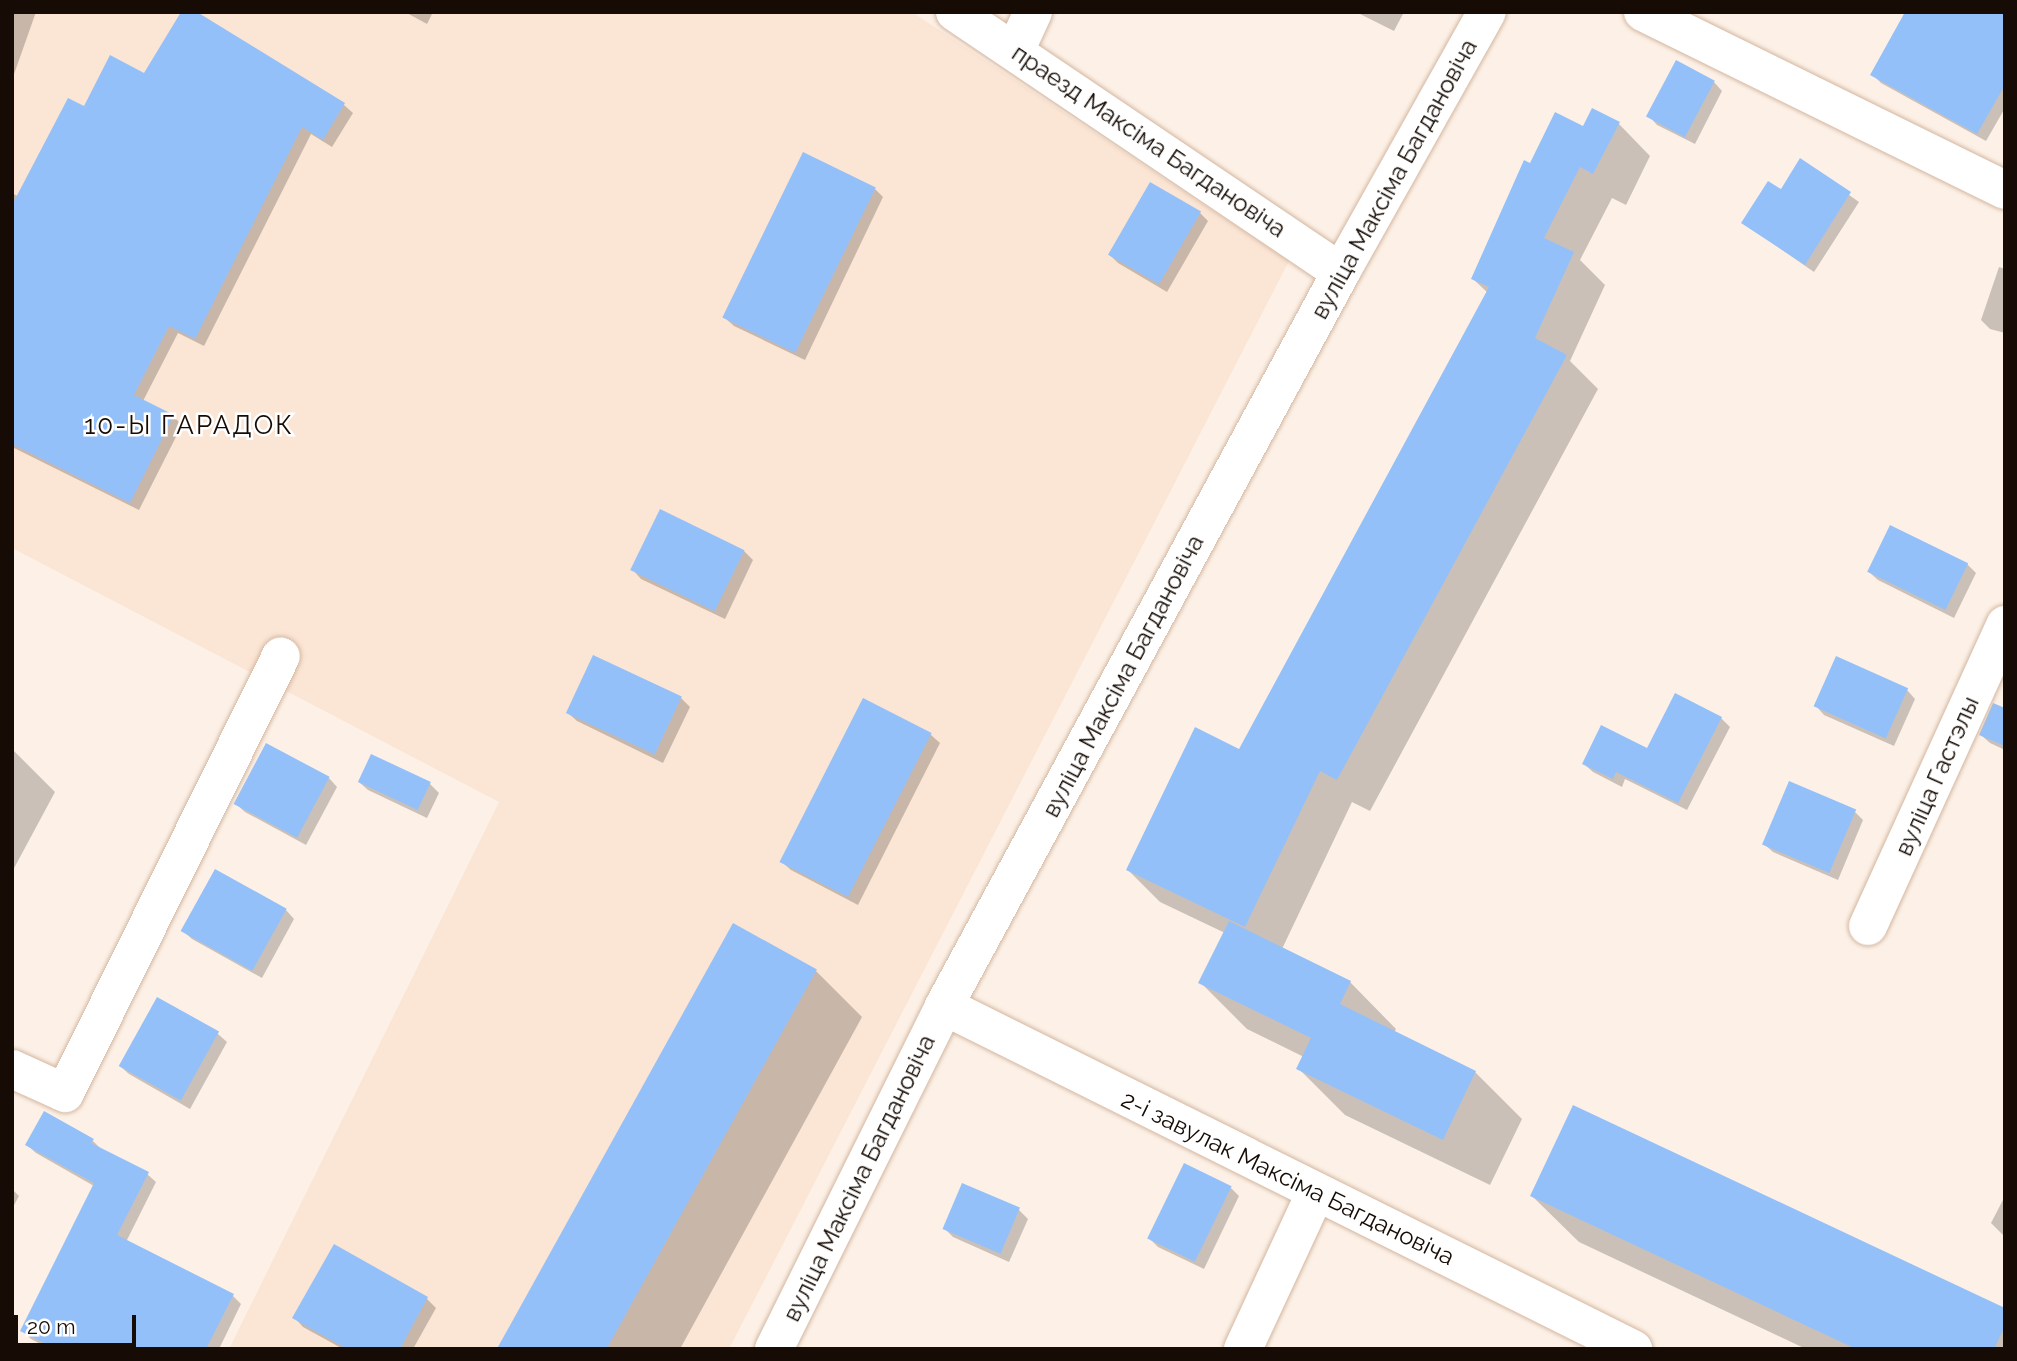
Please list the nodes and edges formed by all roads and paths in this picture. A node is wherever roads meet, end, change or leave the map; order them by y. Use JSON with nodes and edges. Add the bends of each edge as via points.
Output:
{"nodes":[{"id":1,"x":956,"y":12,"type":"edge"},
{"id":2,"x":1033,"y":12,"type":"edge"},
{"id":3,"x":1487,"y":12,"type":"edge"},
{"id":4,"x":1643,"y":12,"type":"edge"},
{"id":5,"x":1015,"y":51,"type":"junction"},
{"id":6,"x":2005,"y":190,"type":"edge"},
{"id":7,"x":1341,"y":272,"type":"junction"},
{"id":8,"x":2005,"y":625,"type":"edge"},
{"id":9,"x":281,"y":656,"type":"dead end"},
{"id":10,"x":1868,"y":926,"type":"dead end"},
{"id":11,"x":944,"y":1006,"type":"junction"},
{"id":12,"x":12,"y":1069,"type":"edge"},
{"id":13,"x":1317,"y":1192,"type":"junction"},
{"id":14,"x":1614,"y":1345,"type":"edge"},
{"id":15,"x":774,"y":1349,"type":"edge"},
{"id":16,"x":1243,"y":1349,"type":"edge"}],
"edges":[{"from":1,"to":5,"type":"street","name":"праезд Максіма Багдановіча"},
{"from":2,"to":5,"type":"street"},
{"from":3,"to":7,"type":"street","name":"вуліца Максіма Багдановіча"},
{"from":4,"to":6,"type":"street"},
{"from":5,"to":7,"type":"street","name":"праезд Максіма Багдановіча"},
{"from":7,"to":11,"type":"street","name":"вуліца Максіма Багдановіча"},
{"from":8,"to":10,"type":"street","name":"вуліца Гастэлы"},
{"from":9,"to":12,"type":"street","via":[[65,1093]]},
{"from":11,"to":13,"type":"street","name":"2-і завулак Максіма Багдановіча"},
{"from":11,"to":15,"type":"street","name":"вуліца Максіма Багдановіча"},
{"from":13,"to":14,"type":"street","name":"2-і завулак Максіма Багдановіча"},
{"from":13,"to":16,"type":"street"}]}
